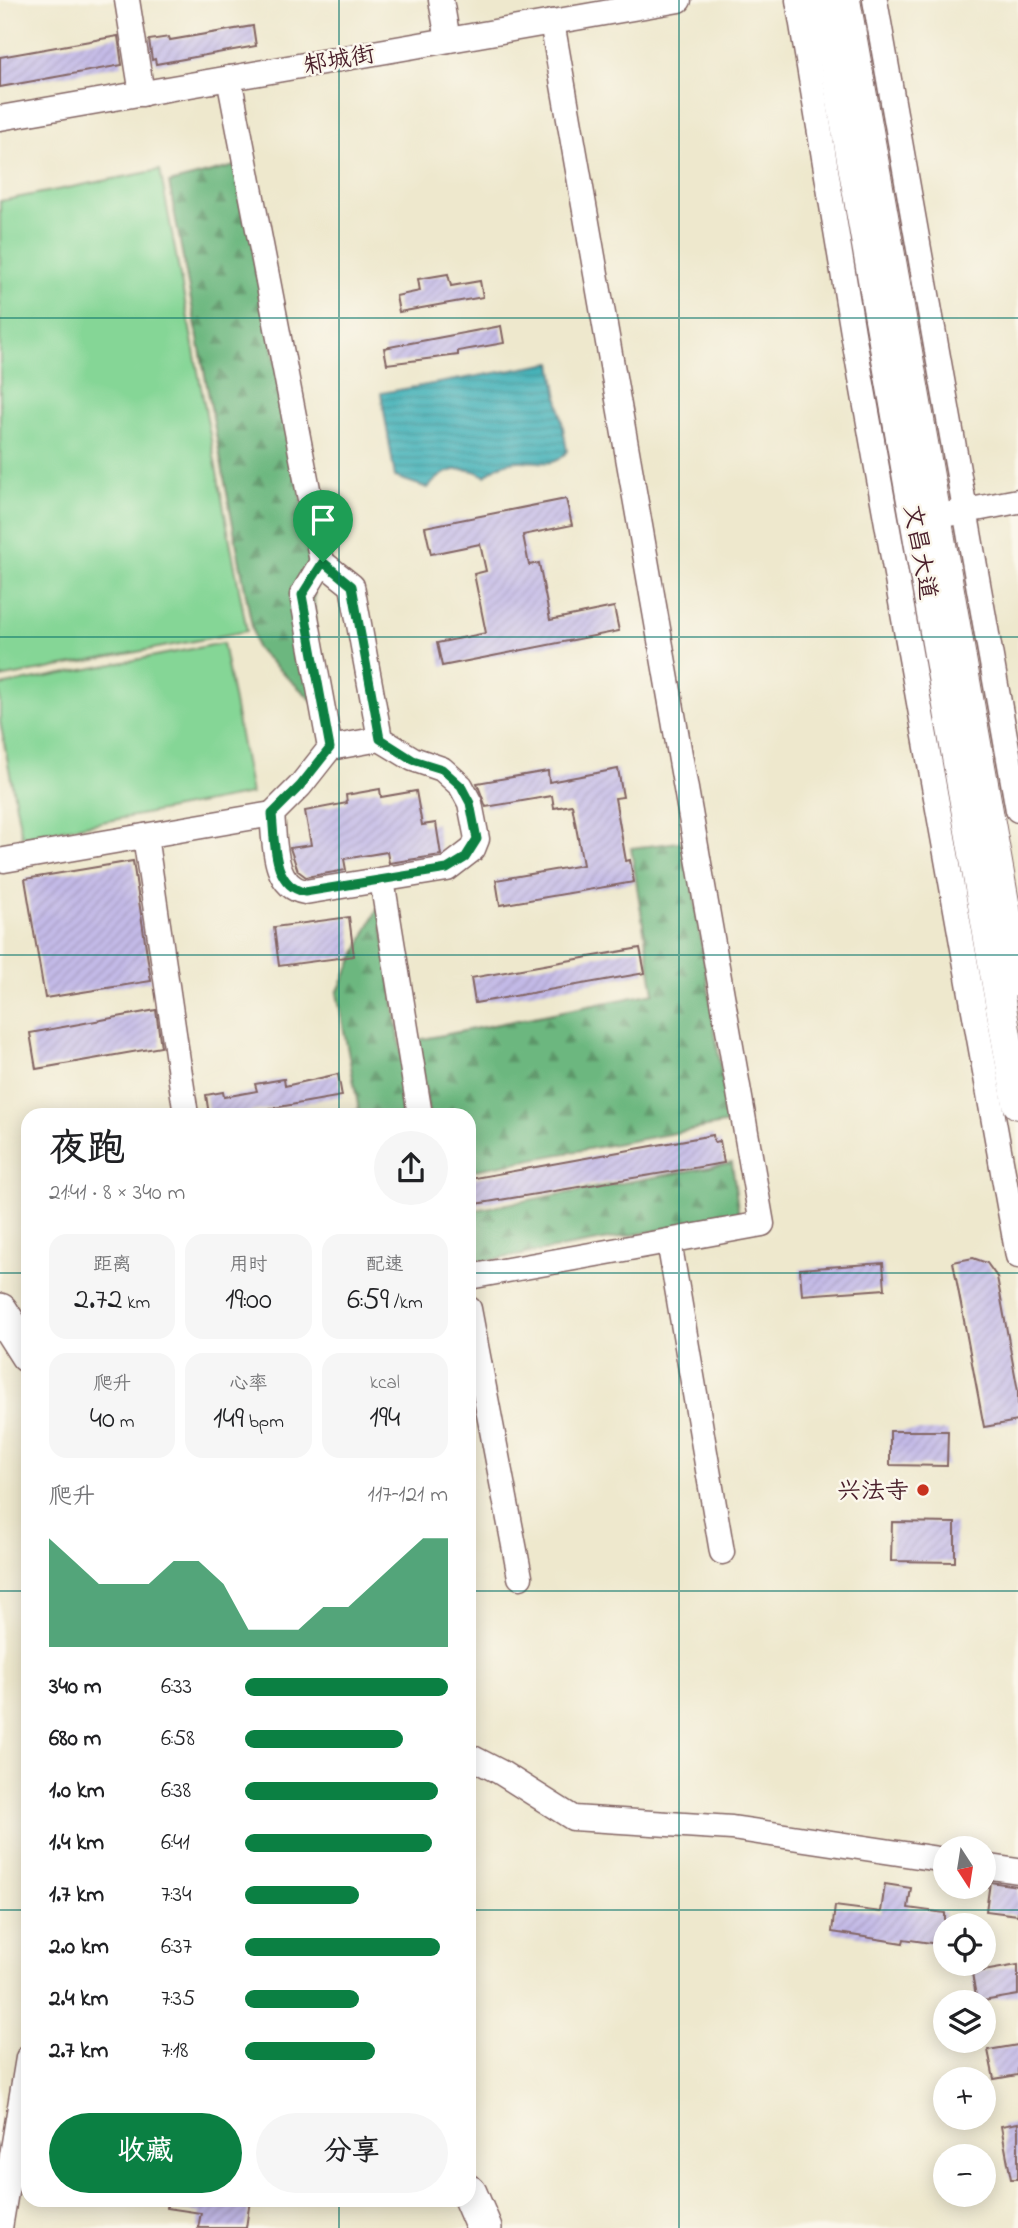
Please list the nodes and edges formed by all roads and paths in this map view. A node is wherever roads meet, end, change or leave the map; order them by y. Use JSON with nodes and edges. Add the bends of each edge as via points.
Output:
{"nodes":[{"id":1,"x":127,"y":0,"type":"edge"},
{"id":2,"x":441,"y":0,"type":"edge"},
{"id":3,"x":678,"y":0,"type":"edge"},
{"id":4,"x":798,"y":0,"type":"edge"},
{"id":5,"x":824,"y":0,"type":"edge"},
{"id":6,"x":845,"y":0,"type":"edge"},
{"id":7,"x":875,"y":0,"type":"edge"},
{"id":8,"x":552,"y":22,"type":"junction"},
{"id":9,"x":448,"y":40,"type":"junction"},
{"id":10,"x":229,"y":79,"type":"junction"},
{"id":11,"x":142,"y":94,"type":"junction"},
{"id":12,"x":0,"y":118,"type":"edge"},
{"id":13,"x":1018,"y":501,"type":"edge"},
{"id":14,"x":950,"y":514,"type":"junction"},
{"id":15,"x":323,"y":562,"type":"junction"},
{"id":16,"x":380,"y":739,"type":"junction"},
{"id":17,"x":330,"y":748,"type":"junction"},
{"id":18,"x":1018,"y":810,"type":"edge"},
{"id":19,"x":272,"y":814,"type":"junction"},
{"id":20,"x":145,"y":836,"type":"junction"},
{"id":21,"x":4,"y":860,"type":"dead end"},
{"id":22,"x":382,"y":880,"type":"junction"},
{"id":23,"x":1018,"y":982,"type":"edge"},
{"id":24,"x":1018,"y":1104,"type":"edge"},
{"id":25,"x":185,"y":1108,"type":"edge"},
{"id":26,"x":419,"y":1108,"type":"edge"},
{"id":27,"x":669,"y":1241,"type":"junction"},
{"id":28,"x":1018,"y":1256,"type":"edge"},
{"id":29,"x":476,"y":1276,"type":"edge"},
{"id":30,"x":0,"y":1311,"type":"edge"},
{"id":31,"x":476,"y":1346,"type":"edge"},
{"id":32,"x":17,"y":1353,"type":"edge"},
{"id":33,"x":722,"y":1552,"type":"dead end"},
{"id":34,"x":520,"y":1577,"type":"dead end"},
{"id":35,"x":476,"y":1760,"type":"edge"},
{"id":36,"x":933,"y":1858,"type":"edge"},
{"id":37,"x":996,"y":1868,"type":"edge"},
{"id":38,"x":1018,"y":1871,"type":"edge"},
{"id":39,"x":21,"y":2100,"type":"edge"},
{"id":40,"x":475,"y":2207,"type":"edge"},
{"id":41,"x":0,"y":2228,"type":"edge"},
{"id":42,"x":484,"y":2228,"type":"edge"}],
"edges":[{"from":1,"to":11,"type":"street"},
{"from":2,"to":9,"type":"street"},
{"from":3,"to":8,"type":"street","name":"邾城街"},
{"from":4,"to":28,"type":"street"},
{"from":5,"to":24,"type":"main road","name":"文昌大道"},
{"from":6,"to":14,"type":"main road","name":"文昌大道"},
{"from":7,"to":14,"type":"street"},
{"from":8,"to":9,"type":"street","name":"邾城街"},
{"from":8,"to":27,"type":"street","via":[[762,1224]]},
{"from":9,"to":10,"type":"street","name":"邾城街"},
{"from":10,"to":11,"type":"street","name":"邾城街"},
{"from":10,"to":15,"type":"street"},
{"from":11,"to":12,"type":"street","name":"邾城街"},
{"from":13,"to":14,"type":"street"},
{"from":14,"to":18,"type":"street"},
{"from":14,"to":23,"type":"main road","name":"文昌大道"},
{"from":15,"to":16,"type":"street","via":[[352,586]]},
{"from":15,"to":17,"type":"street","via":[[302,595]]},
{"from":16,"to":17,"type":"street"},
{"from":16,"to":22,"type":"street","via":[[413,760],[442,769],[461,786],[470,803],[477,839],[465,858],[447,869]]},
{"from":17,"to":19,"type":"street"},
{"from":19,"to":20,"type":"street"},
{"from":19,"to":22,"type":"street","via":[[280,873],[292,888],[305,892]]},
{"from":20,"to":21,"type":"street"},
{"from":20,"to":25,"type":"street"},
{"from":22,"to":26,"type":"street"},
{"from":27,"to":29,"type":"street"},
{"from":27,"to":33,"type":"street"},
{"from":30,"to":32,"type":"highway"},
{"from":31,"to":34,"type":"street"},
{"from":35,"to":36,"type":"street","via":[[573,1818],[732,1828]]},
{"from":37,"to":38,"type":"street"},
{"from":39,"to":41,"type":"street"},
{"from":40,"to":42,"type":"highway"}]}
